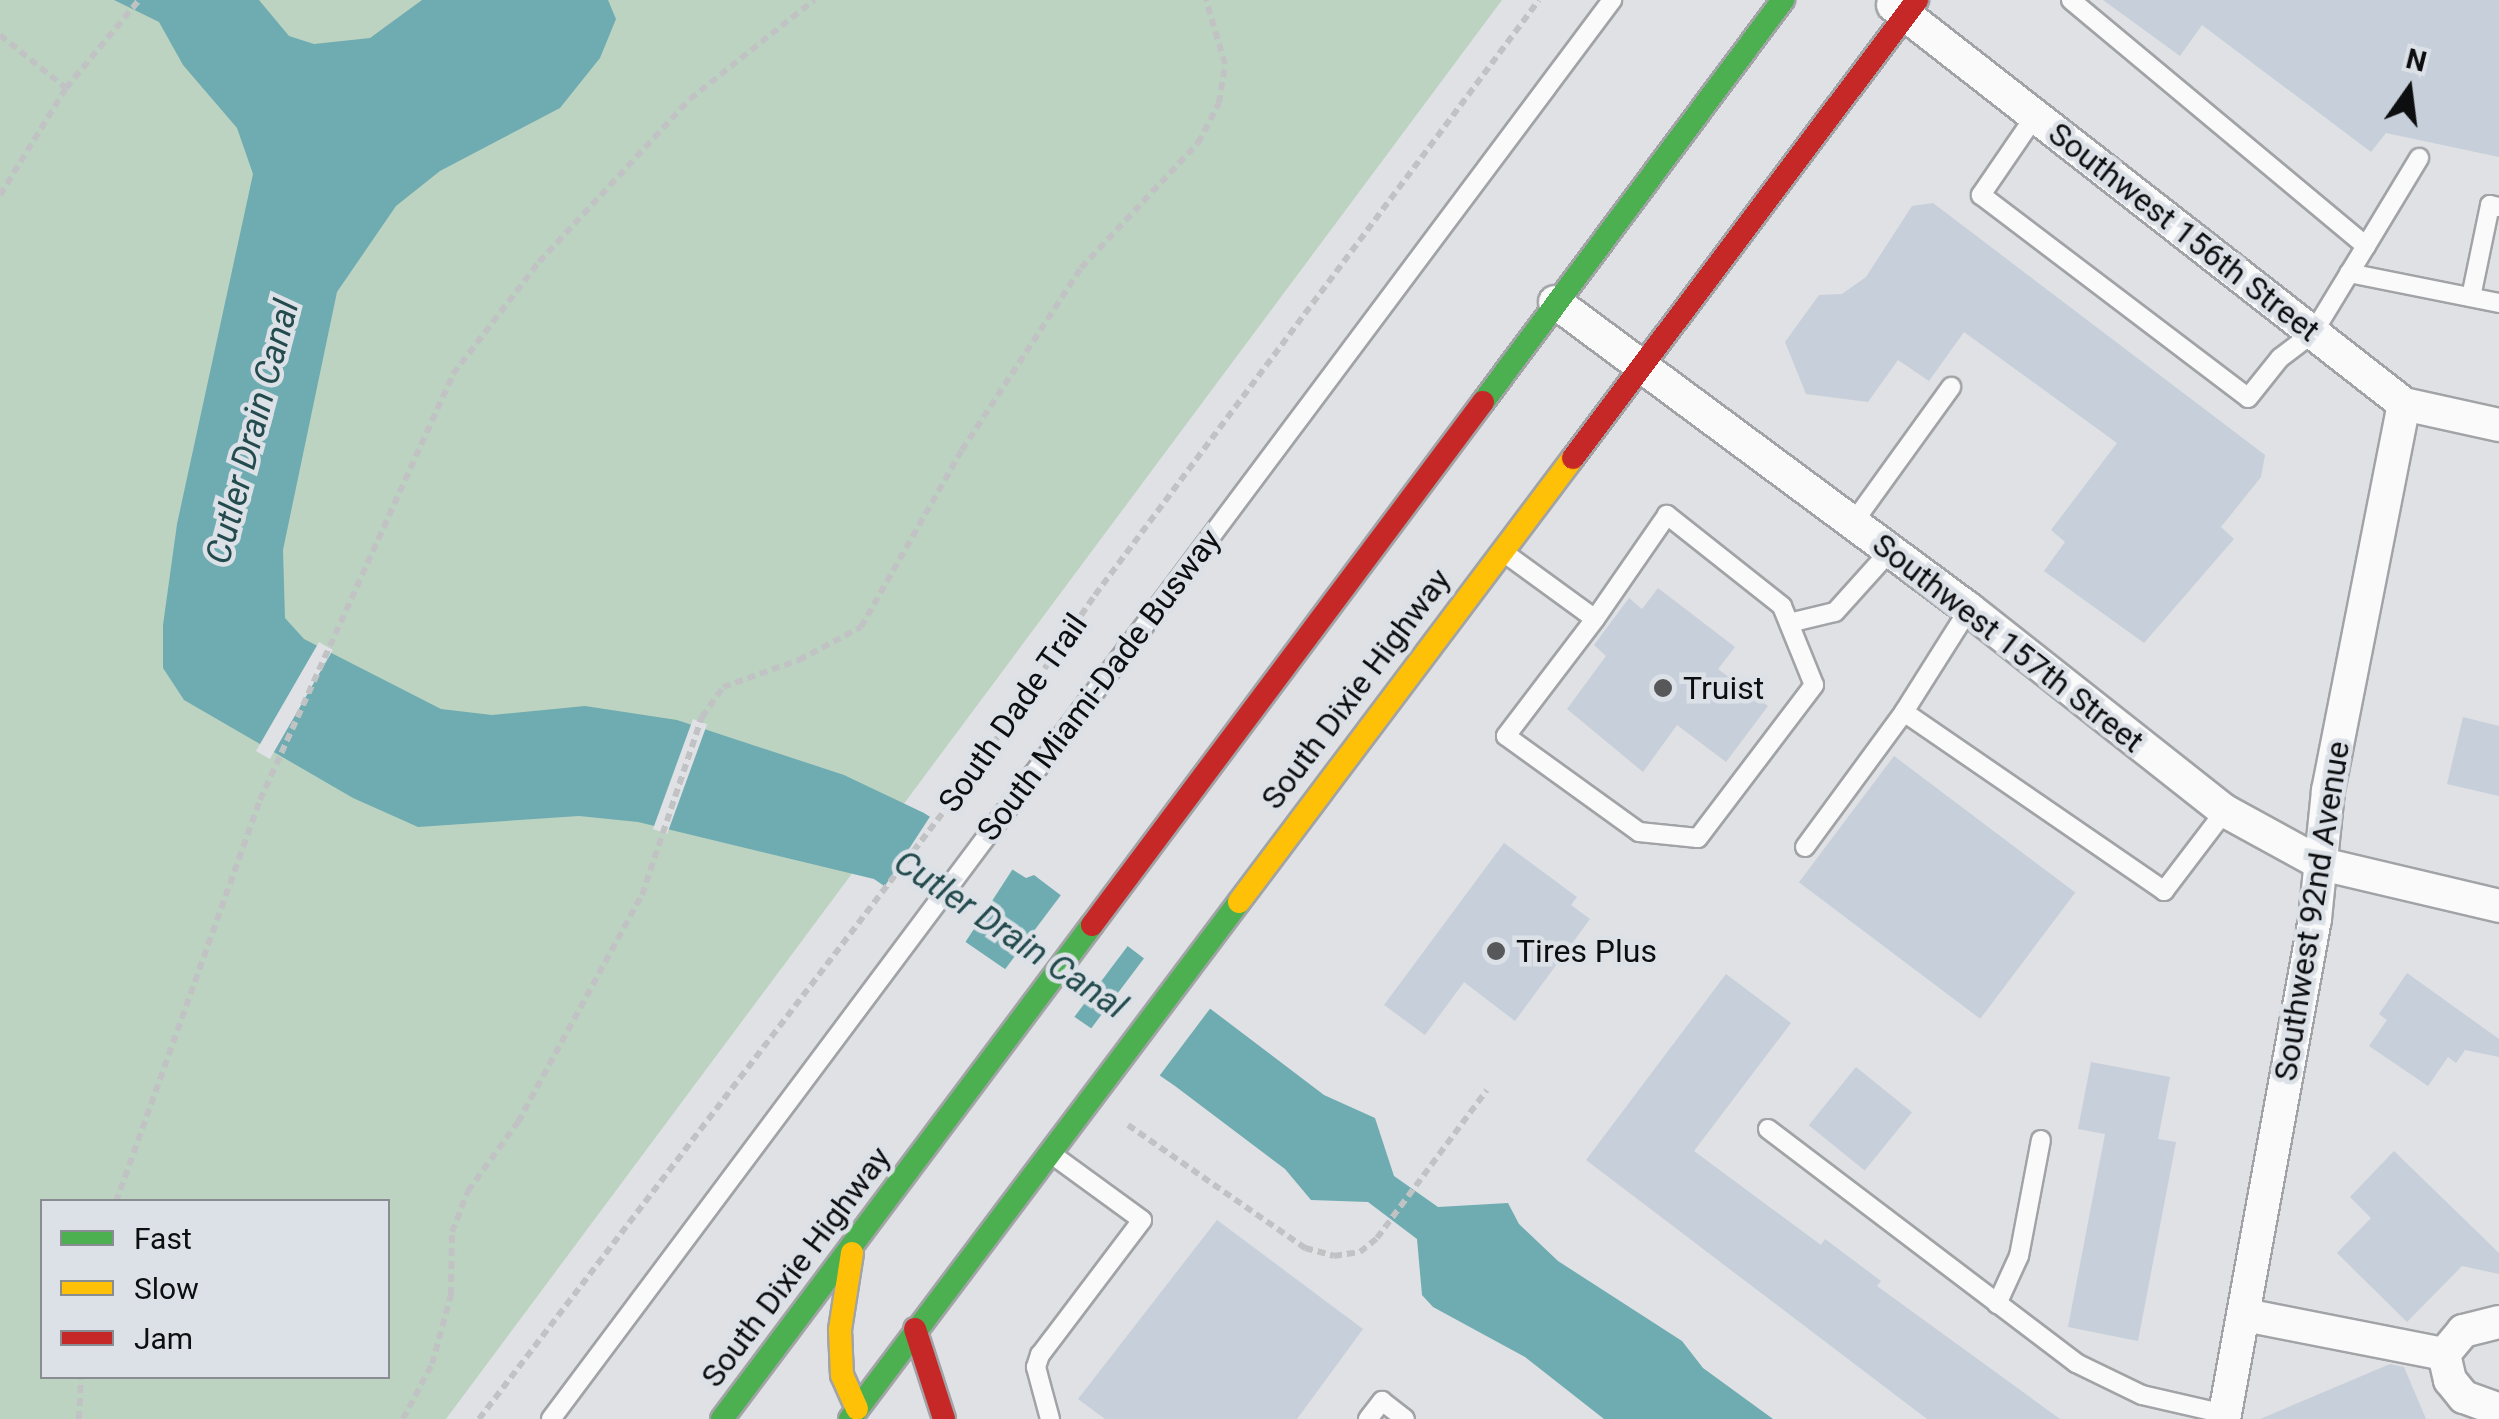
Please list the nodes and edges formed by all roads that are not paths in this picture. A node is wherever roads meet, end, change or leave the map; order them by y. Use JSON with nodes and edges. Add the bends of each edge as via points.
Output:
{"nodes":[{"id":1,"x":1612,"y":0,"type":"edge"},
{"id":2,"x":1782,"y":0,"type":"edge"},
{"id":3,"x":2072,"y":0,"type":"edge"},
{"id":4,"x":1903,"y":5,"type":"edge"},
{"id":5,"x":2036,"y":116,"type":"junction"},
{"id":6,"x":2419,"y":158,"type":"dead end"},
{"id":7,"x":2499,"y":207,"type":"edge"},
{"id":8,"x":2366,"y":246,"type":"junction"},
{"id":9,"x":2350,"y":273,"type":"junction"},
{"id":10,"x":2471,"y":297,"type":"junction"},
{"id":11,"x":1555,"y":302,"type":"junction"},
{"id":12,"x":2499,"y":303,"type":"edge"},
{"id":13,"x":2313,"y":333,"type":"junction"},
{"id":14,"x":1641,"y":368,"type":"junction"},
{"id":15,"x":1951,"y":387,"type":"dead end"},
{"id":16,"x":2404,"y":404,"type":"junction"},
{"id":17,"x":2499,"y":425,"type":"edge"},
{"id":18,"x":1853,"y":524,"type":"junction"},
{"id":19,"x":1501,"y":551,"type":"junction"},
{"id":20,"x":1890,"y":551,"type":"junction"},
{"id":21,"x":1969,"y":609,"type":"junction"},
{"id":22,"x":1596,"y":619,"type":"junction"},
{"id":23,"x":1789,"y":623,"type":"junction"},
{"id":24,"x":1904,"y":712,"type":"junction"},
{"id":25,"x":2225,"y":810,"type":"junction"},
{"id":26,"x":1806,"y":847,"type":"dead end"},
{"id":27,"x":2322,"y":864,"type":"junction"},
{"id":28,"x":2499,"y":906,"type":"edge"},
{"id":29,"x":1768,"y":1129,"type":"dead end"},
{"id":30,"x":2041,"y":1140,"type":"dead end"},
{"id":31,"x":1049,"y":1152,"type":"junction"},
{"id":32,"x":856,"y":1241,"type":"junction"},
{"id":33,"x":1997,"y":1304,"type":"junction"},
{"id":34,"x":2245,"y":1315,"type":"junction"},
{"id":35,"x":2499,"y":1322,"type":"edge"},
{"id":36,"x":915,"y":1330,"type":"junction"},
{"id":37,"x":2444,"y":1354,"type":"junction"},
{"id":38,"x":2499,"y":1410,"type":"edge"},
{"id":39,"x":858,"y":1416,"type":"edge"},
{"id":40,"x":2225,"y":1416,"type":"edge"},
{"id":41,"x":551,"y":1419,"type":"edge"},
{"id":42,"x":722,"y":1419,"type":"edge"},
{"id":43,"x":944,"y":1419,"type":"edge"},
{"id":44,"x":1050,"y":1419,"type":"edge"},
{"id":45,"x":1368,"y":1419,"type":"edge"},
{"id":46,"x":1405,"y":1419,"type":"edge"}],
"edges":[{"from":1,"to":41,"type":"lane","name":"South Miami-Dade Busway"},
{"from":2,"to":11,"type":"main road","name":"South Dixie Highway"},
{"from":3,"to":8,"type":"lane"},
{"from":4,"to":5,"type":"street","name":"Southwest 156th Street"},
{"from":4,"to":14,"type":"main road","name":"South Dixie Highway"},
{"from":5,"to":13,"type":"street","name":"Southwest 156th Street"},
{"from":5,"to":13,"type":"lane","via":[[1981,195],[2248,398],[2280,358]]},
{"from":6,"to":8,"type":"lane"},
{"from":7,"to":10,"type":"lane","via":[[2490,205]]},
{"from":8,"to":9,"type":"lane"},
{"from":9,"to":10,"type":"lane"},
{"from":9,"to":13,"type":"lane"},
{"from":10,"to":12,"type":"lane"},
{"from":11,"to":14,"type":"street","name":"Southwest 157th Street"},
{"from":11,"to":32,"type":"main road","name":"South Dixie Highway"},
{"from":13,"to":16,"type":"street","name":"Southwest 156th Street"},
{"from":14,"to":18,"type":"street","name":"Southwest 157th Street"},
{"from":14,"to":19,"type":"main road","name":"South Dixie Highway"},
{"from":15,"to":18,"type":"lane"},
{"from":16,"to":17,"type":"street","name":"Southwest 156th Street"},
{"from":16,"to":27,"type":"street","name":"Southwest 92nd Avenue","via":[[2328,791]]},
{"from":18,"to":20,"type":"street","name":"Southwest 157th Street"},
{"from":19,"to":22,"type":"lane"},
{"from":19,"to":31,"type":"main road","name":"South Dixie Highway"},
{"from":20,"to":21,"type":"street","name":"Southwest 157th Street"},
{"from":20,"to":23,"type":"lane","via":[[1835,612]]},
{"from":21,"to":24,"type":"lane"},
{"from":21,"to":25,"type":"street","name":"Southwest 157th Street"},
{"from":22,"to":23,"type":"lane","via":[[1667,515],[1782,606]]},
{"from":22,"to":23,"type":"lane","via":[[1506,736],[1639,832],[1698,838],[1814,685]]},
{"from":24,"to":25,"type":"lane","via":[[2164,891]]},
{"from":24,"to":26,"type":"lane"},
{"from":25,"to":27,"type":"street","name":"Southwest 157th Street"},
{"from":27,"to":28,"type":"street","name":"Southwest 157th Street"},
{"from":27,"to":34,"type":"street","name":"Southwest 92nd Avenue"},
{"from":29,"to":33,"type":"lane"},
{"from":30,"to":33,"type":"lane","via":[[2018,1256]]},
{"from":31,"to":36,"type":"main road","name":"South Dixie Highway"},
{"from":31,"to":44,"type":"lane","via":[[1142,1220],[1040,1354],[1036,1368]]},
{"from":32,"to":39,"type":"main road","via":[[840,1330],[842,1374]]},
{"from":32,"to":42,"type":"main road","name":"South Dixie Highway"},
{"from":33,"to":40,"type":"lane","via":[[2076,1363],[2142,1395]]},
{"from":34,"to":37,"type":"street"},
{"from":34,"to":40,"type":"street","name":"Southwest 92nd Avenue"},
{"from":35,"to":37,"type":"street","via":[[2463,1331]]},
{"from":36,"to":39,"type":"main road","name":"South Dixie Highway"},
{"from":36,"to":43,"type":"main road"},
{"from":37,"to":38,"type":"street","via":[[2450,1380],[2464,1397]]},
{"from":45,"to":46,"type":"lane","via":[[1382,1401]]}]}
